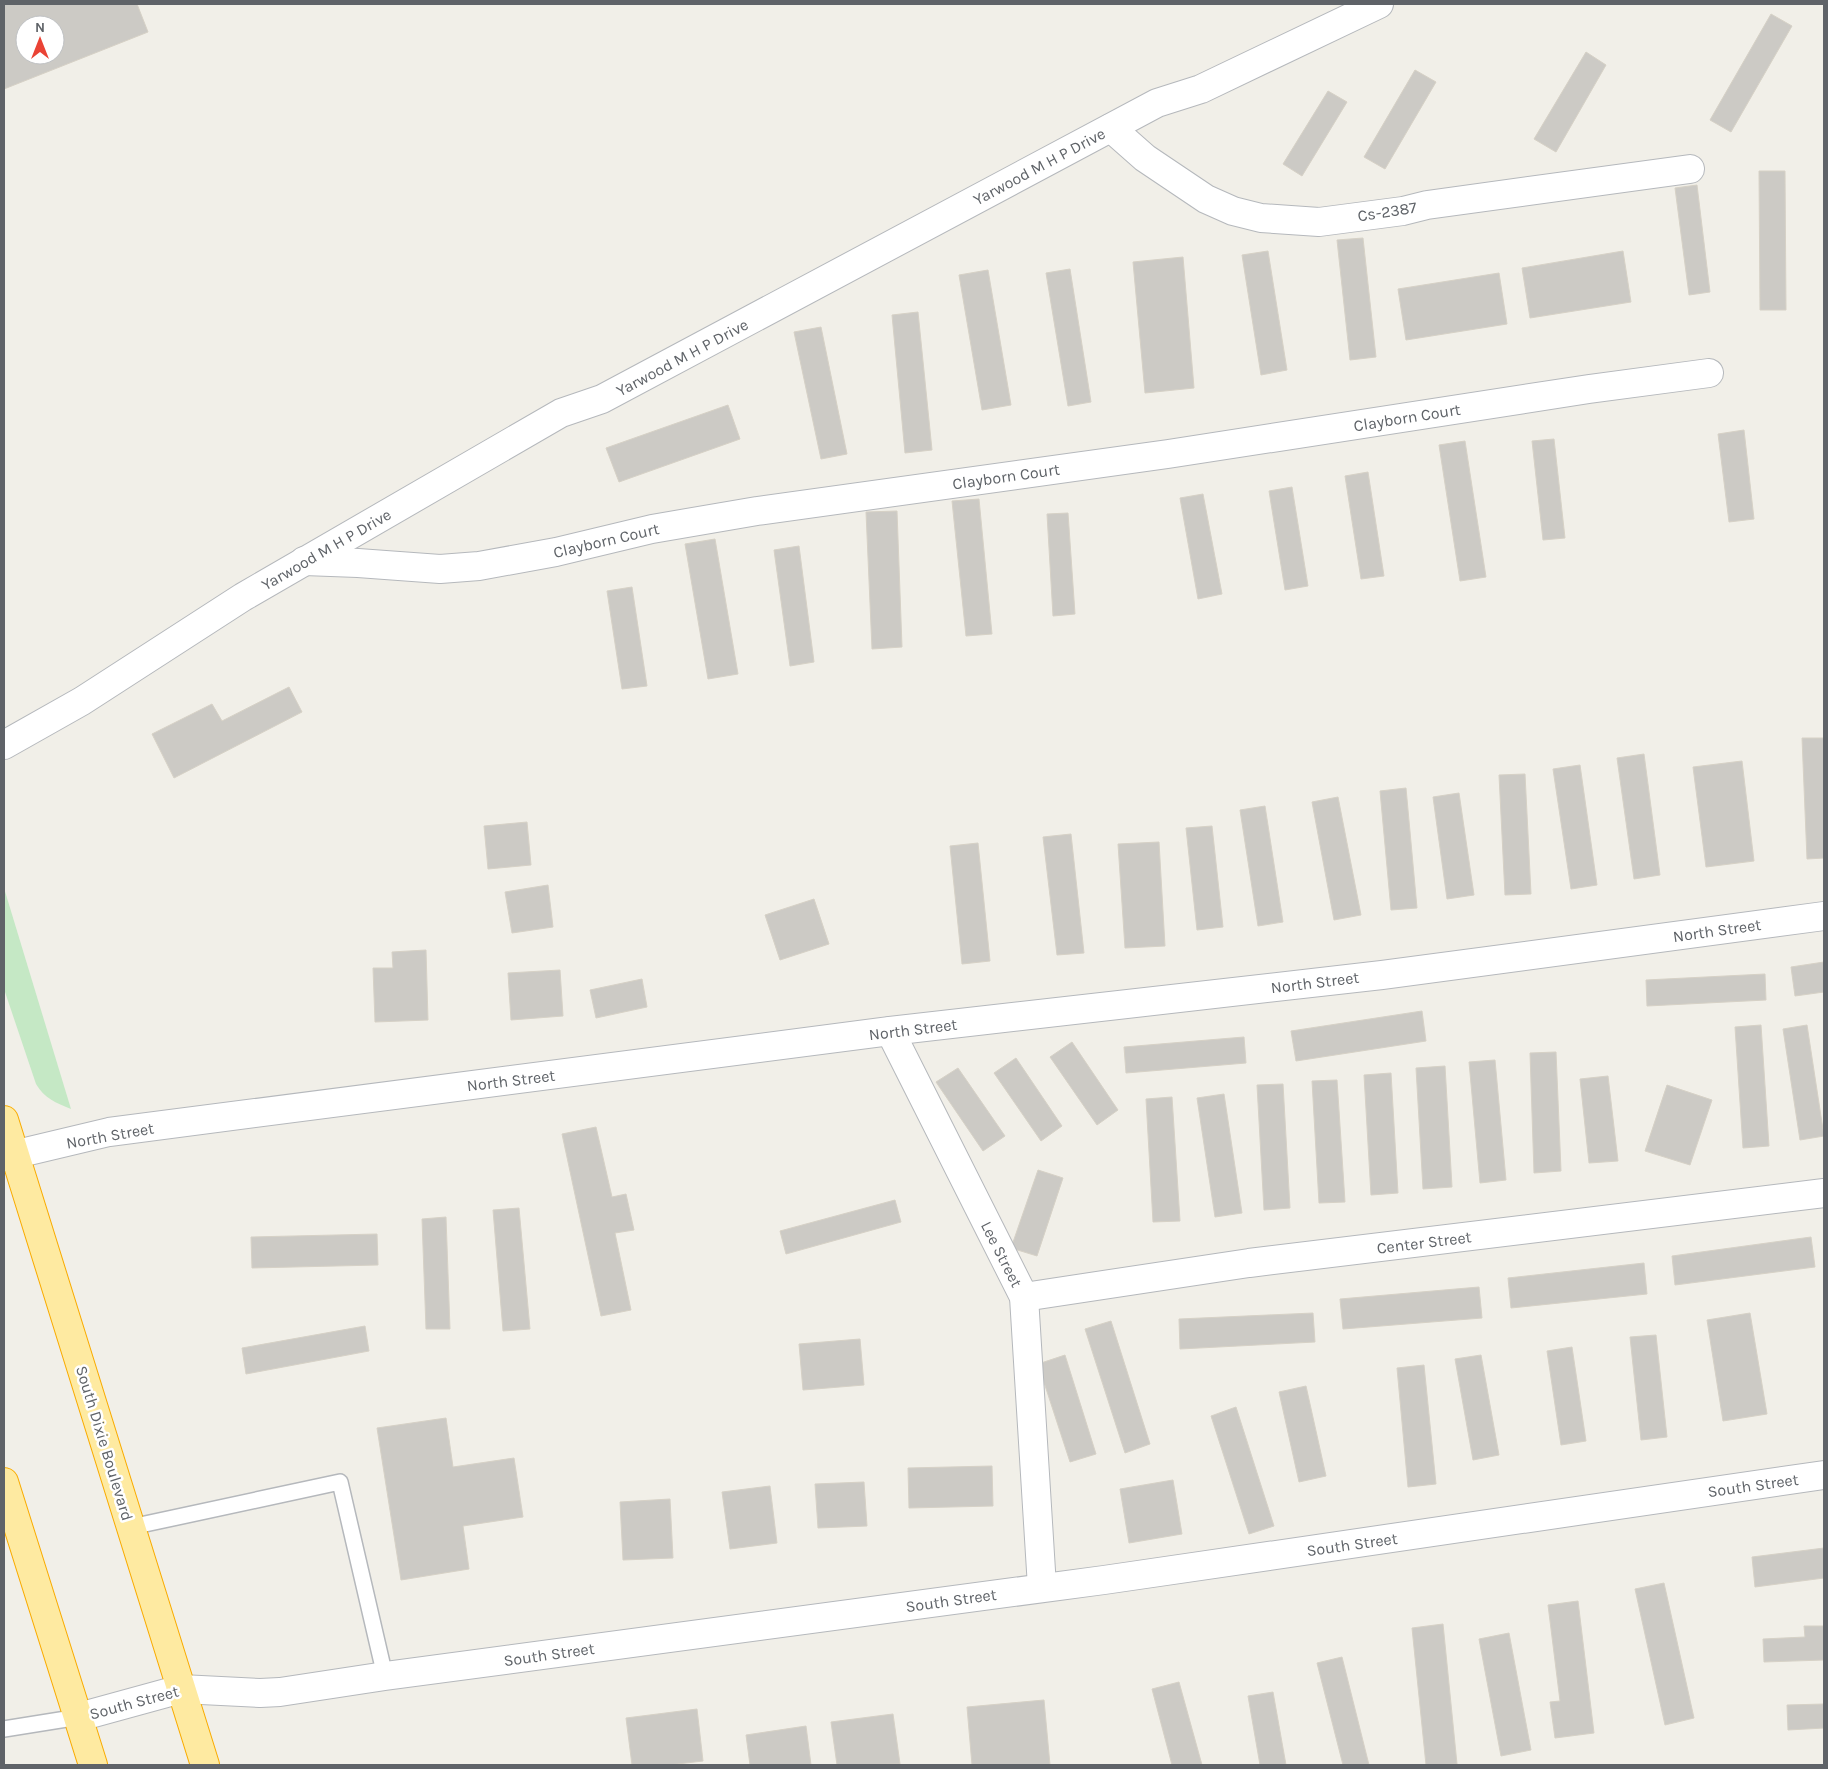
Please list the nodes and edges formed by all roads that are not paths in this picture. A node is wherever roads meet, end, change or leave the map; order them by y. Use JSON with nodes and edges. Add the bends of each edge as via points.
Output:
{"nodes":[{"id":1,"x":1380,"y":4,"type":"edge"},
{"id":2,"x":1111,"y":128,"type":"junction"},
{"id":3,"x":1690,"y":169,"type":"dead end"},
{"id":4,"x":1709,"y":373,"type":"dead end"},
{"id":5,"x":304,"y":561,"type":"junction"},
{"id":6,"x":4,"y":745,"type":"edge"},
{"id":7,"x":1824,"y":916,"type":"edge"},
{"id":8,"x":890,"y":1031,"type":"junction"},
{"id":9,"x":4,"y":1120,"type":"edge"},
{"id":10,"x":9,"y":1155,"type":"edge"},
{"id":11,"x":1824,"y":1193,"type":"edge"},
{"id":12,"x":1024,"y":1297,"type":"junction"},
{"id":13,"x":1824,"y":1475,"type":"edge"},
{"id":14,"x":5,"y":1489,"type":"edge"},
{"id":15,"x":131,"y":1527,"type":"junction"},
{"id":16,"x":1042,"y":1588,"type":"junction"},
{"id":17,"x":385,"y":1676,"type":"junction"},
{"id":18,"x":181,"y":1689,"type":"junction"},
{"id":19,"x":79,"y":1717,"type":"junction"},
{"id":20,"x":4,"y":1729,"type":"edge"},
{"id":21,"x":93,"y":1765,"type":"edge"},
{"id":22,"x":205,"y":1765,"type":"edge"}],
"edges":[{"from":1,"to":2,"type":"street","name":"Yarwood M H P Drive","via":[[1201,89],[1158,103]]},
{"from":2,"to":3,"type":"street","name":"Cs-2387","via":[[1145,158],[1206,199],[1232,211],[1261,218],[1319,222]]},
{"from":2,"to":5,"type":"street","name":"Yarwood M H P Drive","via":[[602,399],[562,414]]},
{"from":4,"to":5,"type":"street","name":"Clayborn Court","via":[[748,513],[652,529],[479,566],[440,569]]},
{"from":5,"to":6,"type":"street","name":"Yarwood M H P Drive","via":[[82,701]]},
{"from":7,"to":8,"type":"street","name":"North Street","via":[[1382,975]]},
{"from":8,"to":10,"type":"street","name":"North Street","via":[[110,1132]]},
{"from":8,"to":12,"type":"street","name":"Lee Street"},
{"from":9,"to":10,"type":"highway","name":"South Dixie Boulevard"},
{"from":10,"to":15,"type":"highway","name":"South Dixie Boulevard"},
{"from":11,"to":12,"type":"street","name":"Center Street","via":[[1250,1263]]},
{"from":12,"to":16,"type":"street","name":"Lee Street"},
{"from":13,"to":16,"type":"street","name":"South Street"},
{"from":14,"to":19,"type":"highway"},
{"from":15,"to":17,"type":"lane","via":[[340,1482]]},
{"from":15,"to":18,"type":"highway","name":"South Dixie Boulevard"},
{"from":16,"to":17,"type":"street","name":"South Street"},
{"from":17,"to":18,"type":"street","name":"South Street","via":[[280,1692]]},
{"from":18,"to":19,"type":"street","name":"South Street"},
{"from":18,"to":22,"type":"highway","name":"South Dixie Boulevard"},
{"from":19,"to":20,"type":"lane"},
{"from":19,"to":21,"type":"highway"}]}
